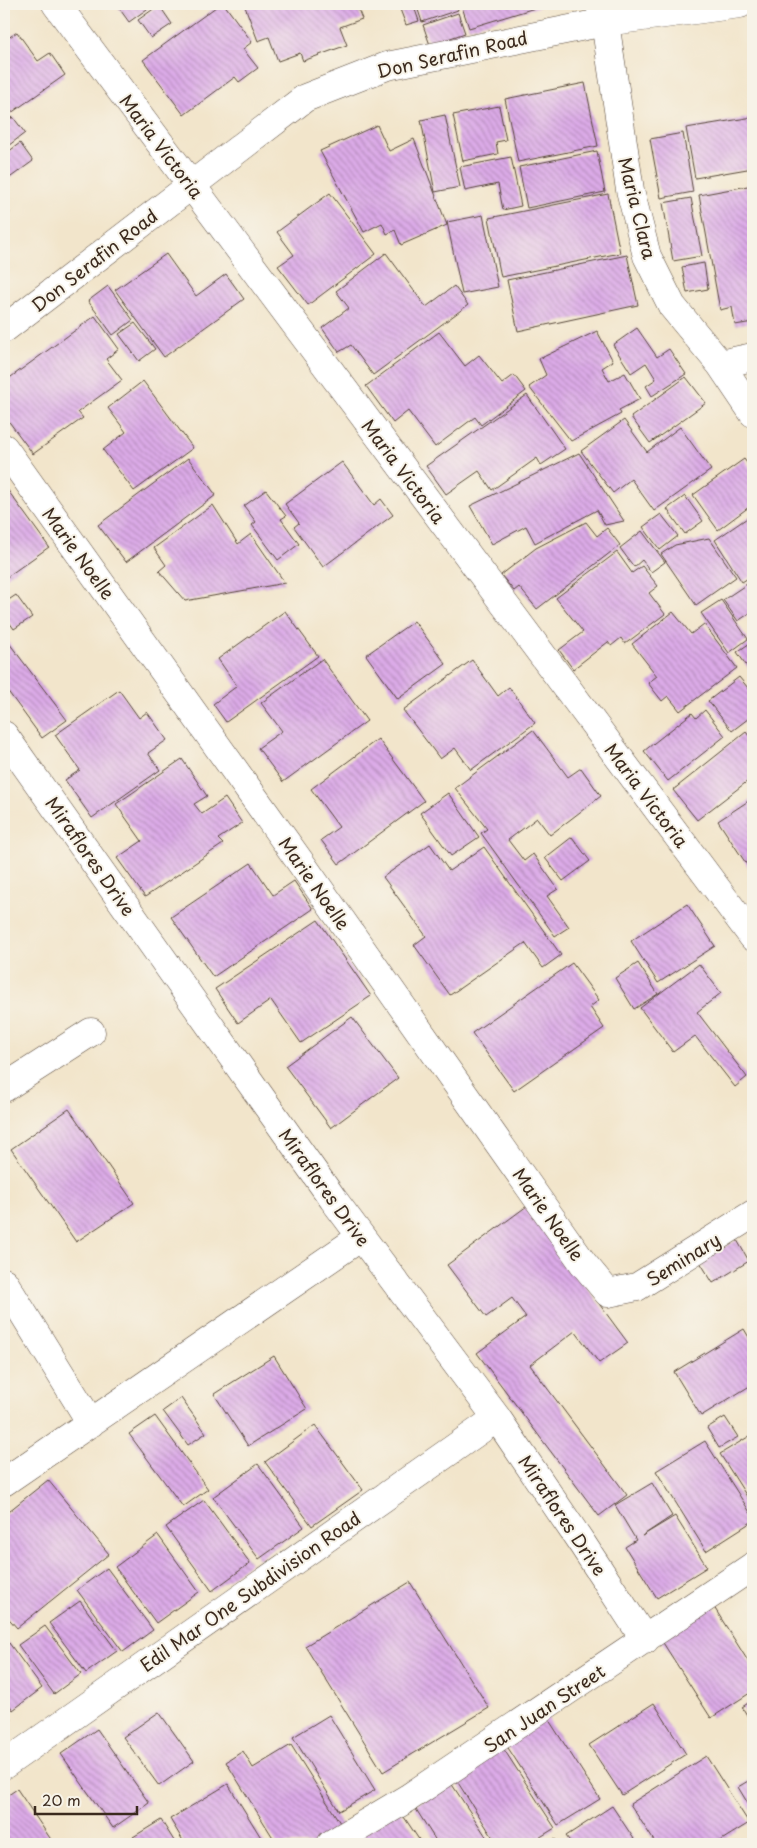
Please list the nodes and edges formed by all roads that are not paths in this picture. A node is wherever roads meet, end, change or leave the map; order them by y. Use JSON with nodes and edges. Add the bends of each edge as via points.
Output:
{"nodes":[{"id":1,"x":56,"y":4,"type":"edge"},
{"id":2,"x":740,"y":4,"type":"edge"},
{"id":3,"x":602,"y":13,"type":"edge"},
{"id":4,"x":191,"y":185,"type":"junction"},
{"id":5,"x":4,"y":329,"type":"edge"},
{"id":6,"x":753,"y":357,"type":"edge"},
{"id":7,"x":720,"y":364,"type":"junction"},
{"id":8,"x":753,"y":413,"type":"edge"},
{"id":9,"x":4,"y":448,"type":"edge"},
{"id":10,"x":7,"y":745,"type":"edge"},
{"id":11,"x":753,"y":937,"type":"edge"},
{"id":12,"x":91,"y":1032,"type":"dead end"},
{"id":13,"x":4,"y":1088,"type":"edge"},
{"id":14,"x":753,"y":1214,"type":"edge"},
{"id":15,"x":360,"y":1237,"type":"junction"},
{"id":16,"x":4,"y":1282,"type":"edge"},
{"id":17,"x":638,"y":1287,"type":"joint"},
{"id":18,"x":497,"y":1418,"type":"junction"},
{"id":19,"x":91,"y":1423,"type":"junction"},
{"id":20,"x":4,"y":1482,"type":"edge"},
{"id":21,"x":753,"y":1566,"type":"edge"},
{"id":22,"x":645,"y":1640,"type":"junction"},
{"id":23,"x":4,"y":1765,"type":"edge"},
{"id":24,"x":331,"y":1844,"type":"edge"}],
"edges":[{"from":1,"to":4,"type":"street","name":"Maria Victoria"},
{"from":2,"to":3,"type":"street","name":"Don Serafin Road"},
{"from":3,"to":4,"type":"street","name":"Don Serafin Road","via":[[387,66],[305,98]]},
{"from":3,"to":7,"type":"street","name":"Maria Clara","via":[[630,190],[647,256],[672,306]]},
{"from":4,"to":5,"type":"street","name":"Don Serafin Road"},
{"from":4,"to":11,"type":"street","name":"Maria Victoria"},
{"from":6,"to":7,"type":"street"},
{"from":7,"to":8,"type":"street","name":"Maria Clara"},
{"from":9,"to":17,"type":"street","name":"Marie Noelle","via":[[583,1263],[608,1293]]},
{"from":10,"to":15,"type":"street","name":"Miraflores Drive"},
{"from":12,"to":13,"type":"street"},
{"from":14,"to":17,"type":"street","name":"Seminary"},
{"from":15,"to":18,"type":"street","name":"Miraflores Drive"},
{"from":15,"to":19,"type":"street"},
{"from":16,"to":19,"type":"street"},
{"from":18,"to":22,"type":"street","name":"Miraflores Drive"},
{"from":18,"to":23,"type":"street","name":"Edil Mar One Subdivision Road"},
{"from":19,"to":20,"type":"street"},
{"from":21,"to":22,"type":"street","name":"San Juan Street"},
{"from":22,"to":24,"type":"street","name":"San Juan Street","via":[[408,1798]]}]}
